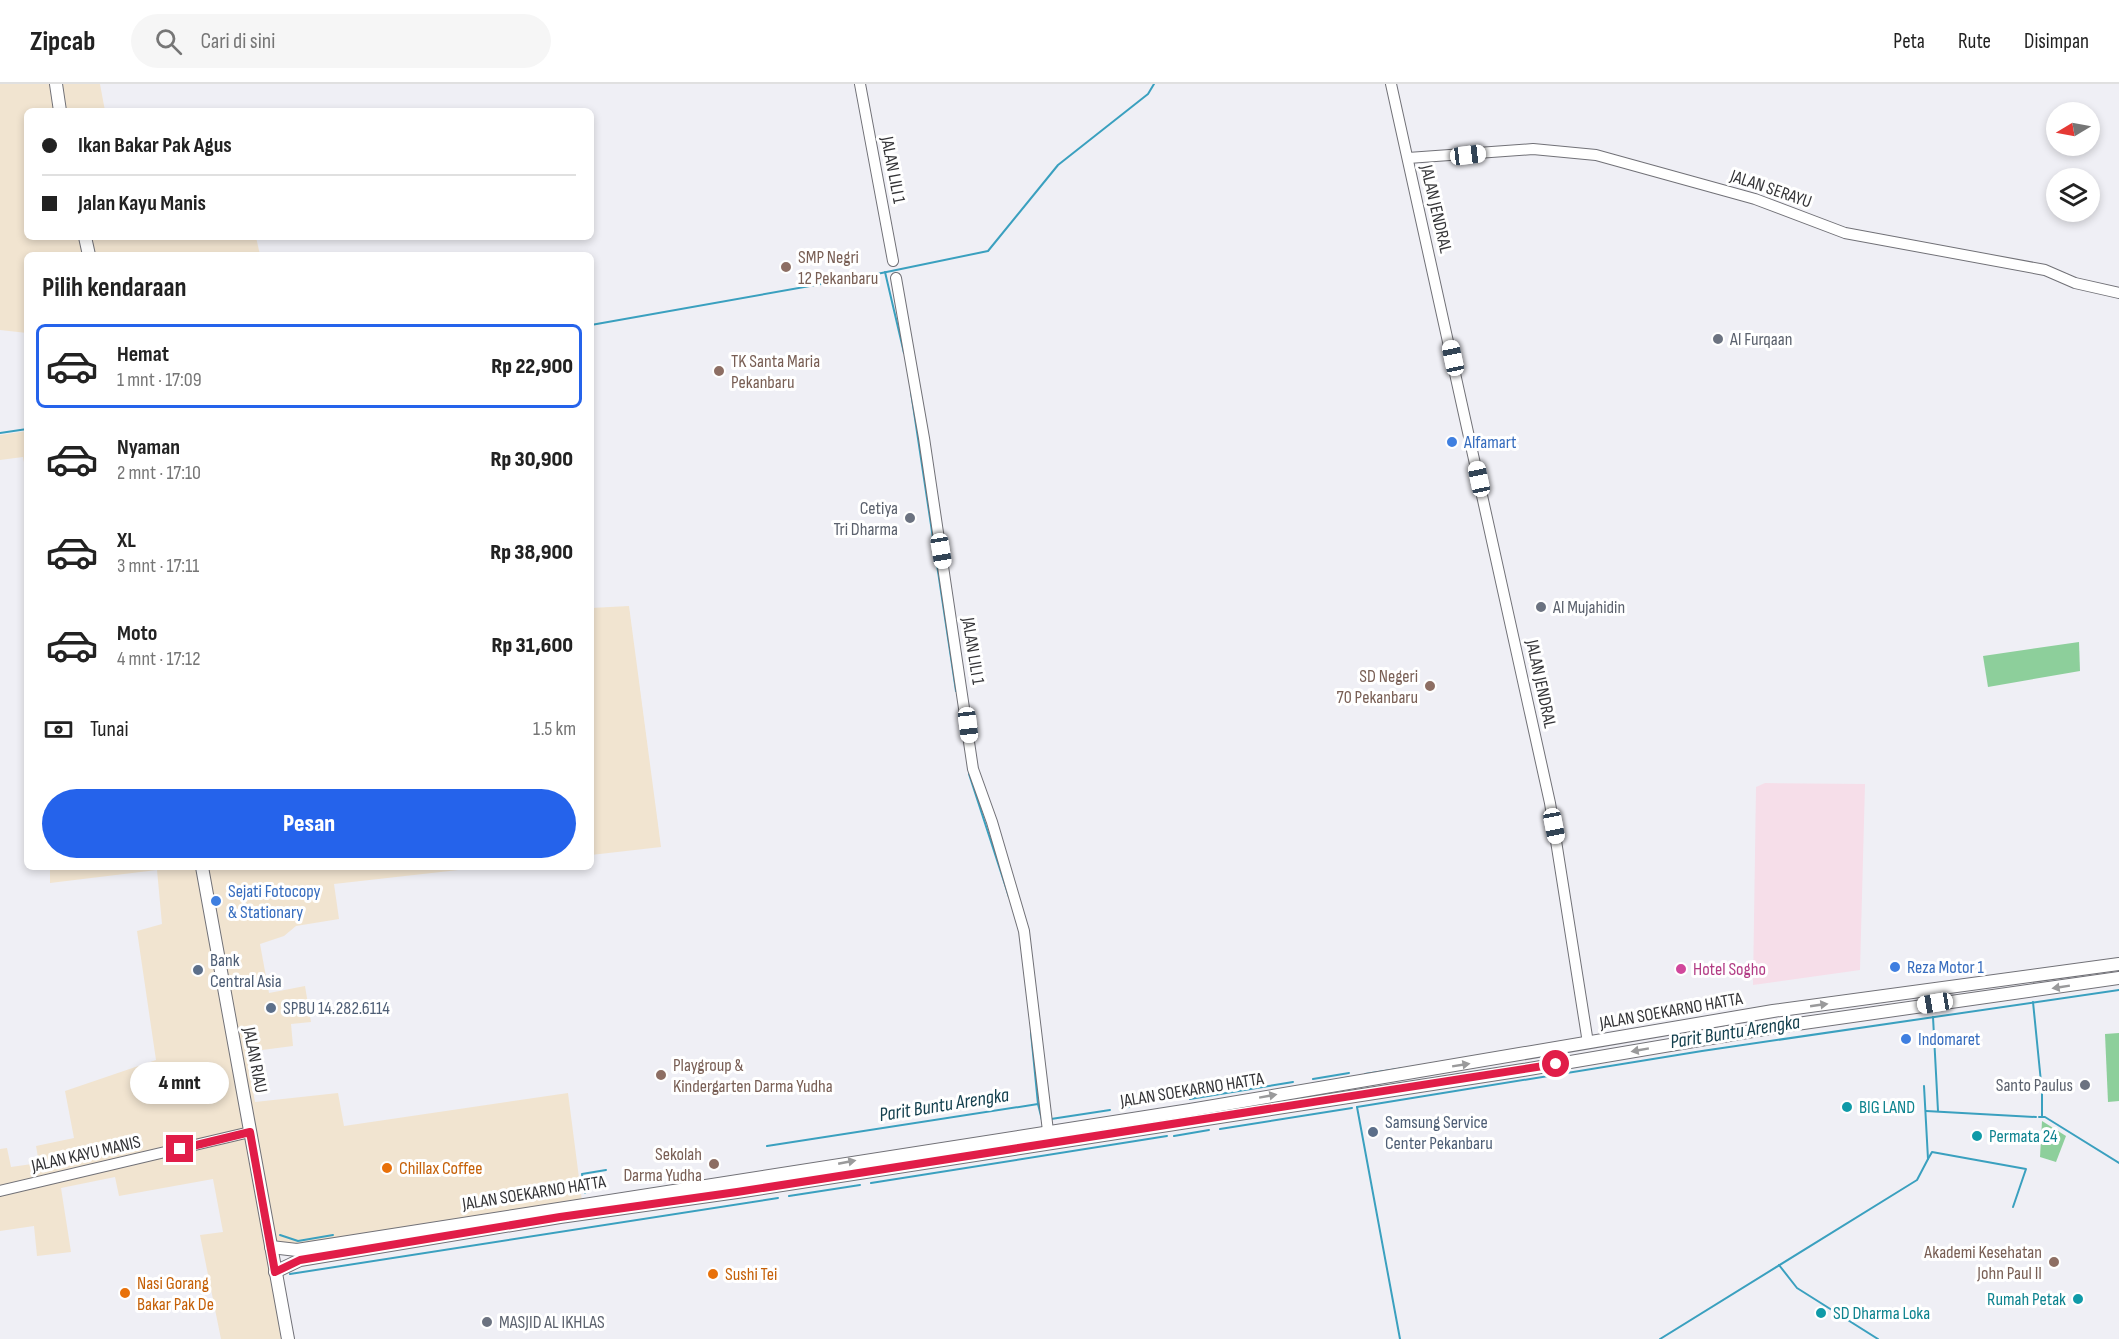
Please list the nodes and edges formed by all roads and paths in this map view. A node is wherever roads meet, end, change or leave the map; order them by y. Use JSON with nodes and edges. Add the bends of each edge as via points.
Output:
{"nodes":[{"id":1,"x":56,"y":84,"type":"edge"},
{"id":2,"x":860,"y":84,"type":"edge"},
{"id":3,"x":1391,"y":84,"type":"edge"},
{"id":4,"x":60,"y":108,"type":"edge"},
{"id":5,"x":1408,"y":158,"type":"junction"},
{"id":6,"x":893,"y":261,"type":"dead end"},
{"id":7,"x":896,"y":278,"type":"dead end"},
{"id":8,"x":2119,"y":293,"type":"edge"},
{"id":9,"x":203,"y":870,"type":"edge"},
{"id":10,"x":2119,"y":964,"type":"edge"},
{"id":11,"x":2119,"y":978,"type":"edge"},
{"id":12,"x":1773,"y":1011,"type":"junction"},
{"id":13,"x":1776,"y":1027,"type":"junction"},
{"id":14,"x":1587,"y":1038,"type":"junction"},
{"id":15,"x":1047,"y":1124,"type":"junction"},
{"id":16,"x":250,"y":1132,"type":"junction"},
{"id":17,"x":880,"y":1163,"type":"junction"},
{"id":18,"x":0,"y":1191,"type":"edge"},
{"id":19,"x":272,"y":1253,"type":"junction"},
{"id":20,"x":275,"y":1272,"type":"junction"},
{"id":21,"x":288,"y":1339,"type":"edge"}],
"edges":[{"from":1,"to":4,"type":"main road"},
{"from":2,"to":6,"type":"street","name":"JALAN LILI 1"},
{"from":3,"to":5,"type":"street","name":"JALAN JENDRAL"},
{"from":5,"to":8,"type":"street","name":"JALAN SERAYU","via":[[1533,148],[1596,155],[1755,199],[1845,233],[2044,270],[2075,283]]},
{"from":5,"to":14,"type":"street","name":"JALAN JENDRAL","via":[[1550,803]]},
{"from":7,"to":15,"type":"street","name":"JALAN LILI 1","via":[[973,769],[1024,932]]},
{"from":9,"to":16,"type":"main road","name":"JALAN RIAU"},
{"from":12,"to":10,"type":"main road","name":"JALAN SOEKARNO HATTA","one_way":true},
{"from":11,"to":13,"type":"main road","name":"JALAN SOEKARNO HATTA","one_way":true},
{"from":12,"to":13,"type":"main road"},
{"from":12,"to":14,"type":"main road","name":"JALAN SOEKARNO HATTA"},
{"from":13,"to":17,"type":"main road","name":"JALAN SOEKARNO HATTA","one_way":true,"via":[[1523,1070]]},
{"from":15,"to":14,"type":"main road","name":"JALAN SOEKARNO HATTA","one_way":true},
{"from":15,"to":17,"type":"main road","name":"JALAN SOEKARNO HATTA"},
{"from":16,"to":18,"type":"street","name":"JALAN KAYU MANIS"},
{"from":16,"to":19,"type":"main road","name":"JALAN RIAU"},
{"from":19,"to":17,"type":"main road","name":"JALAN SOEKARNO HATTA","one_way":true},
{"from":17,"to":20,"type":"main road","name":"JALAN SOEKARNO HATTA","via":[[300,1260]]},
{"from":19,"to":20,"type":"main road","name":"JALAN RIAU"},
{"from":20,"to":21,"type":"main road","name":"JALAN RIAU"}]}
